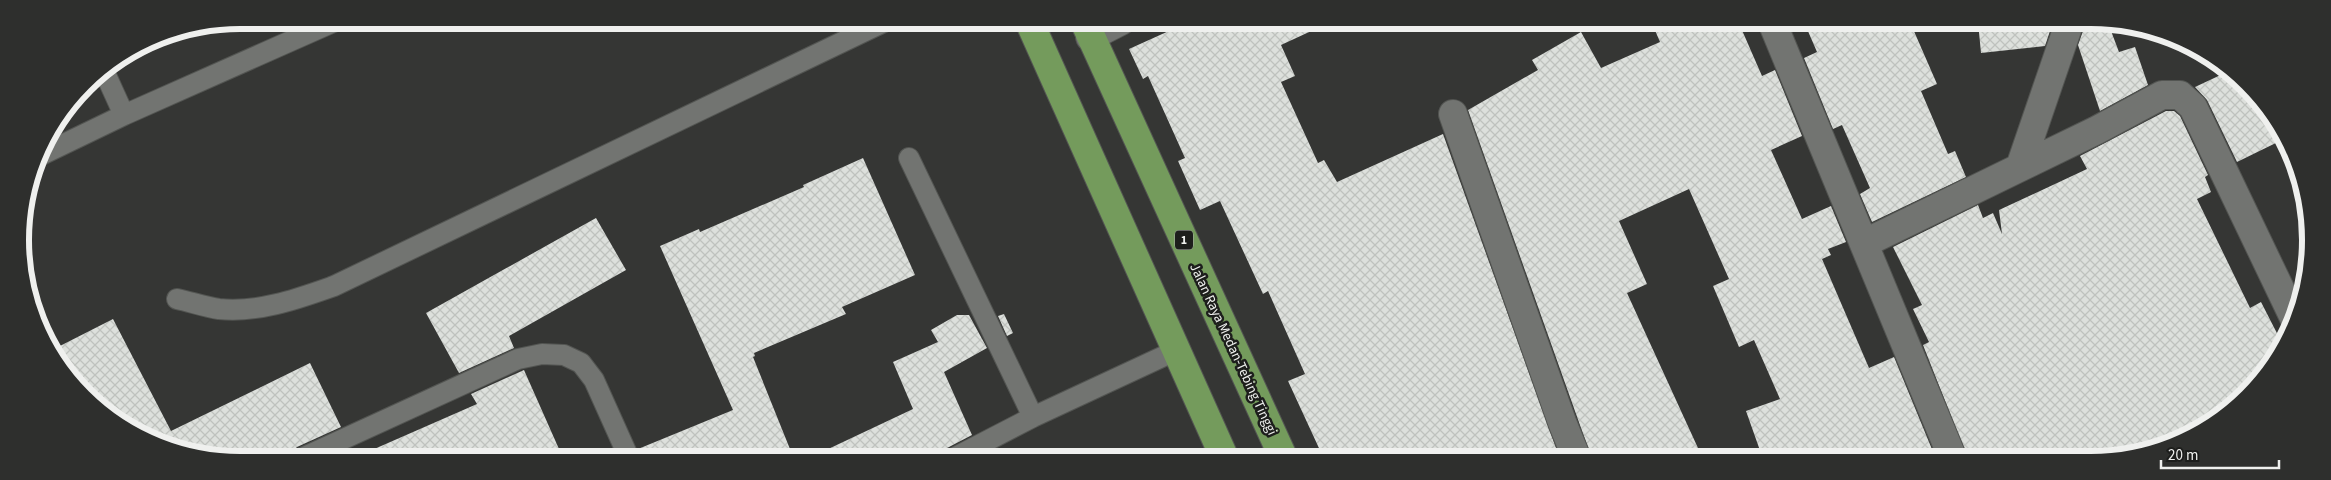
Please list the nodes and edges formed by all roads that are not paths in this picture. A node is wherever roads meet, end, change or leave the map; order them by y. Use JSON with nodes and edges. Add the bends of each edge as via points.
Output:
{"nodes":[{"id":1,"x":318,"y":29,"type":"edge"},
{"id":2,"x":869,"y":29,"type":"edge"},
{"id":3,"x":1033,"y":29,"type":"edge"},
{"id":4,"x":1087,"y":29,"type":"edge"},
{"id":5,"x":1775,"y":29,"type":"edge"},
{"id":6,"x":2067,"y":29,"type":"edge"},
{"id":7,"x":106,"y":76,"type":"edge"},
{"id":8,"x":1453,"y":114,"type":"dead end"},
{"id":9,"x":124,"y":115,"type":"junction"},
{"id":10,"x":49,"y":151,"type":"edge"},
{"id":11,"x":909,"y":158,"type":"dead end"},
{"id":12,"x":2020,"y":167,"type":"junction"},
{"id":13,"x":1865,"y":244,"type":"junction"},
{"id":14,"x":177,"y":299,"type":"dead end"},
{"id":15,"x":2290,"y":310,"type":"edge"},
{"id":16,"x":1177,"y":350,"type":"junction"},
{"id":17,"x":1033,"y":417,"type":"junction"},
{"id":18,"x":317,"y":451,"type":"edge"},
{"id":19,"x":626,"y":451,"type":"edge"},
{"id":20,"x":967,"y":451,"type":"edge"},
{"id":21,"x":1221,"y":451,"type":"edge"},
{"id":22,"x":1280,"y":451,"type":"edge"},
{"id":23,"x":1574,"y":451,"type":"edge"},
{"id":24,"x":1950,"y":451,"type":"edge"}],
"edges":[{"from":1,"to":9,"type":"lane"},
{"from":2,"to":14,"type":"lane","via":[[334,286],[254,309],[219,309]]},
{"from":3,"to":16,"type":"highway"},
{"from":4,"to":22,"type":"highway","name":"Jalan Raya Medan-Tebing Tinggi","number":"1"},
{"from":5,"to":13,"type":"street"},
{"from":6,"to":12,"type":"street"},
{"from":7,"to":9,"type":"lane"},
{"from":8,"to":23,"type":"street"},
{"from":9,"to":10,"type":"lane"},
{"from":11,"to":17,"type":"lane"},
{"from":12,"to":13,"type":"street"},
{"from":12,"to":15,"type":"street","via":[[2162,95],[2180,95],[2193,107]]},
{"from":13,"to":24,"type":"street"},
{"from":16,"to":17,"type":"lane"},
{"from":16,"to":21,"type":"highway"},
{"from":17,"to":20,"type":"lane"},
{"from":18,"to":19,"type":"lane","via":[[518,359],[542,354],[564,355],[581,363],[594,380]]}]}
